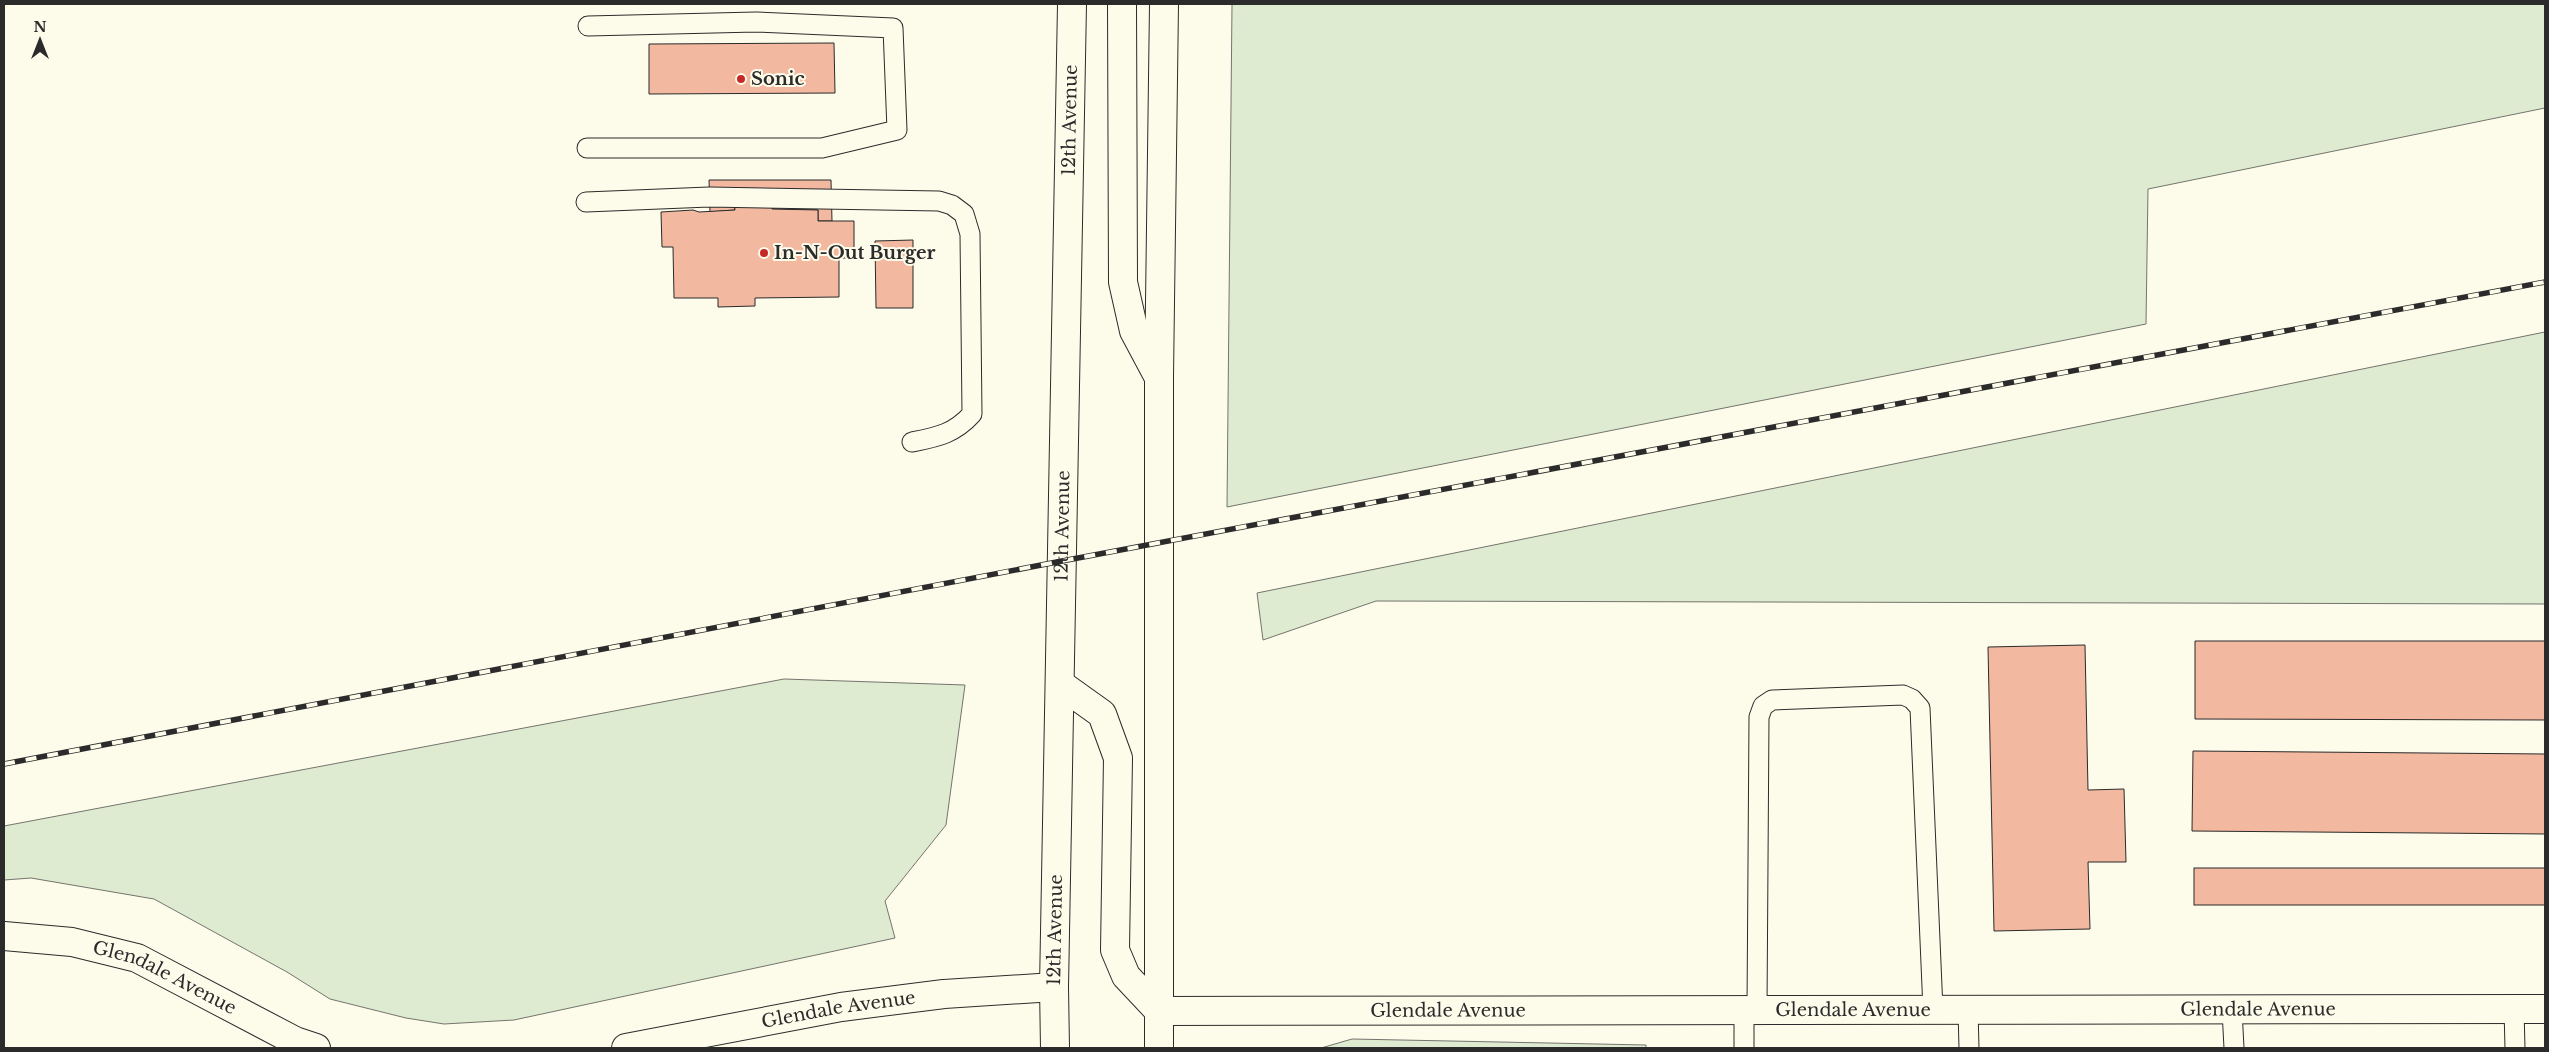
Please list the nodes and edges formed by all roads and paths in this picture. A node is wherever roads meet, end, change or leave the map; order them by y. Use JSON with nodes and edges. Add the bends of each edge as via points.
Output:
{"nodes":[{"id":1,"x":1072,"y":4,"type":"edge"},
{"id":2,"x":1122,"y":4,"type":"edge"},
{"id":3,"x":1164,"y":4,"type":"edge"},
{"id":4,"x":588,"y":26,"type":"dead end"},
{"id":5,"x":587,"y":148,"type":"dead end"},
{"id":6,"x":586,"y":202,"type":"dead end"},
{"id":7,"x":1159,"y":377,"type":"junction"},
{"id":8,"x":912,"y":442,"type":"dead end"},
{"id":9,"x":1060,"y":684,"type":"junction"},
{"id":10,"x":4,"y":936,"type":"edge"},
{"id":11,"x":1054,"y":987,"type":"junction"},
{"id":12,"x":2514,"y":1009,"type":"junction"},
{"id":13,"x":2545,"y":1009,"type":"edge"},
{"id":14,"x":1751,"y":1010,"type":"junction"},
{"id":15,"x":1934,"y":1010,"type":"junction"},
{"id":16,"x":1968,"y":1010,"type":"junction"},
{"id":17,"x":2232,"y":1010,"type":"junction"},
{"id":18,"x":1159,"y":1011,"type":"junction"},
{"id":19,"x":280,"y":1041,"type":"edge"},
{"id":20,"x":316,"y":1048,"type":"edge"},
{"id":21,"x":626,"y":1048,"type":"edge"},
{"id":22,"x":1055,"y":1048,"type":"edge"},
{"id":23,"x":1159,"y":1048,"type":"edge"},
{"id":24,"x":1744,"y":1048,"type":"edge"},
{"id":25,"x":1969,"y":1048,"type":"edge"},
{"id":26,"x":2234,"y":1048,"type":"edge"},
{"id":27,"x":2515,"y":1048,"type":"edge"}],
"edges":[{"from":1,"to":9,"type":"main road","name":"12th Avenue"},
{"from":2,"to":7,"type":"main road","via":[[1123,282],[1134,331]]},
{"from":3,"to":7,"type":"main road"},
{"from":4,"to":5,"type":"lane","via":[[756,22],[894,28],[897,130],[822,148]]},
{"from":6,"to":8,"type":"lane","via":[[728,197],[892,199],[939,201],[952,205],[964,214],[970,234],[972,414],[961,426],[939,437]]},
{"from":7,"to":18,"type":"main road"},
{"from":9,"to":11,"type":"main road","name":"12th Avenue"},
{"from":9,"to":18,"type":"main road","via":[[1102,714],[1118,758],[1115,950],[1126,976]]},
{"from":10,"to":19,"type":"main road","name":"Glendale Avenue","via":[[72,942],[137,958]]},
{"from":11,"to":21,"type":"main road","name":"Glendale Avenue","via":[[944,994],[842,1006]]},
{"from":11,"to":22,"type":"main road","name":"12th Avenue"},
{"from":12,"to":13,"type":"main road","name":"Glendale Avenue"},
{"from":12,"to":17,"type":"main road","name":"Glendale Avenue"},
{"from":12,"to":27,"type":"lane"},
{"from":14,"to":15,"type":"main road","name":"Glendale Avenue"},
{"from":14,"to":15,"type":"lane","via":[[1759,716],[1763,706],[1772,700],[1903,695],[1920,708]]},
{"from":14,"to":18,"type":"main road","name":"Glendale Avenue"},
{"from":14,"to":24,"type":"lane"},
{"from":15,"to":16,"type":"main road","name":"Glendale Avenue"},
{"from":16,"to":17,"type":"main road","name":"Glendale Avenue"},
{"from":16,"to":25,"type":"lane"},
{"from":17,"to":26,"type":"lane"},
{"from":18,"to":23,"type":"main road"},
{"from":19,"to":20,"type":"main road","name":"Glendale Avenue"}]}
